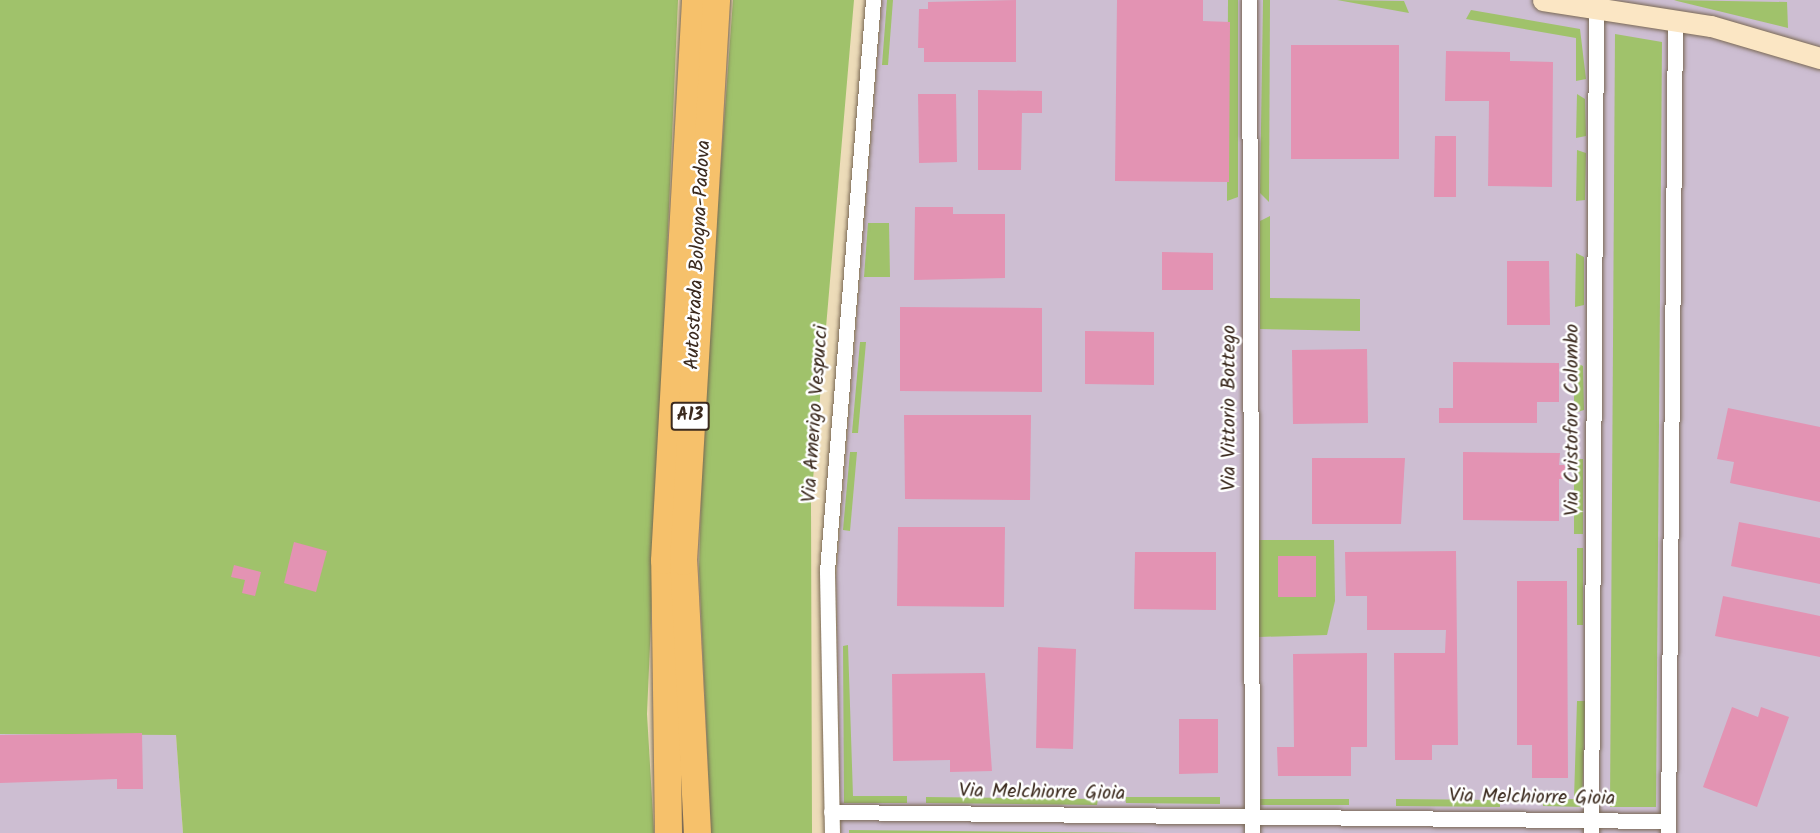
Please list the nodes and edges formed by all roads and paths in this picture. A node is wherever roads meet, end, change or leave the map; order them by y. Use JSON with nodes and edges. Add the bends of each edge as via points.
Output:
{"nodes":[{"id":1,"x":696,"y":0,"type":"edge"},
{"id":2,"x":716,"y":0,"type":"edge"},
{"id":3,"x":873,"y":0,"type":"edge"},
{"id":4,"x":1249,"y":0,"type":"edge"},
{"id":5,"x":1543,"y":0,"type":"edge"},
{"id":6,"x":1596,"y":8,"type":"junction"},
{"id":7,"x":1675,"y":20,"type":"junction"},
{"id":8,"x":1820,"y":58,"type":"edge"},
{"id":9,"x":831,"y":812,"type":"junction"},
{"id":10,"x":1252,"y":816,"type":"junction"},
{"id":11,"x":1591,"y":826,"type":"edge"},
{"id":12,"x":1668,"y":827,"type":"edge"},
{"id":13,"x":668,"y":833,"type":"edge"},
{"id":14,"x":697,"y":833,"type":"edge"},
{"id":15,"x":832,"y":833,"type":"edge"},
{"id":16,"x":1252,"y":833,"type":"edge"}],
"edges":[{"from":1,"to":13,"type":"highway","name":"Autostrada Bologna-Padova","number":"A13","via":[[664,560]]},
{"from":2,"to":14,"type":"highway","name":"Autostrada Bologna-Padova","number":"A13","via":[[683,561]]},
{"from":3,"to":9,"type":"street","name":"Via Amerigo Vespucci","via":[[827,571]]},
{"from":4,"to":10,"type":"street","name":"Via Vittorio Bottego"},
{"from":5,"to":6,"type":"main road"},
{"from":6,"to":7,"type":"main road"},
{"from":6,"to":11,"type":"street","name":"Via Cristoforo Colombo"},
{"from":7,"to":8,"type":"main road"},
{"from":7,"to":12,"type":"street"},
{"from":9,"to":10,"type":"street","name":"Via Melchiorre Gioia"},
{"from":9,"to":15,"type":"street","name":"Via Amerigo Vespucci"},
{"from":10,"to":11,"type":"street","name":"Via Melchiorre Gioia"},
{"from":10,"to":16,"type":"street"},
{"from":11,"to":12,"type":"street","name":"Via Melchiorre Gioia"}]}
